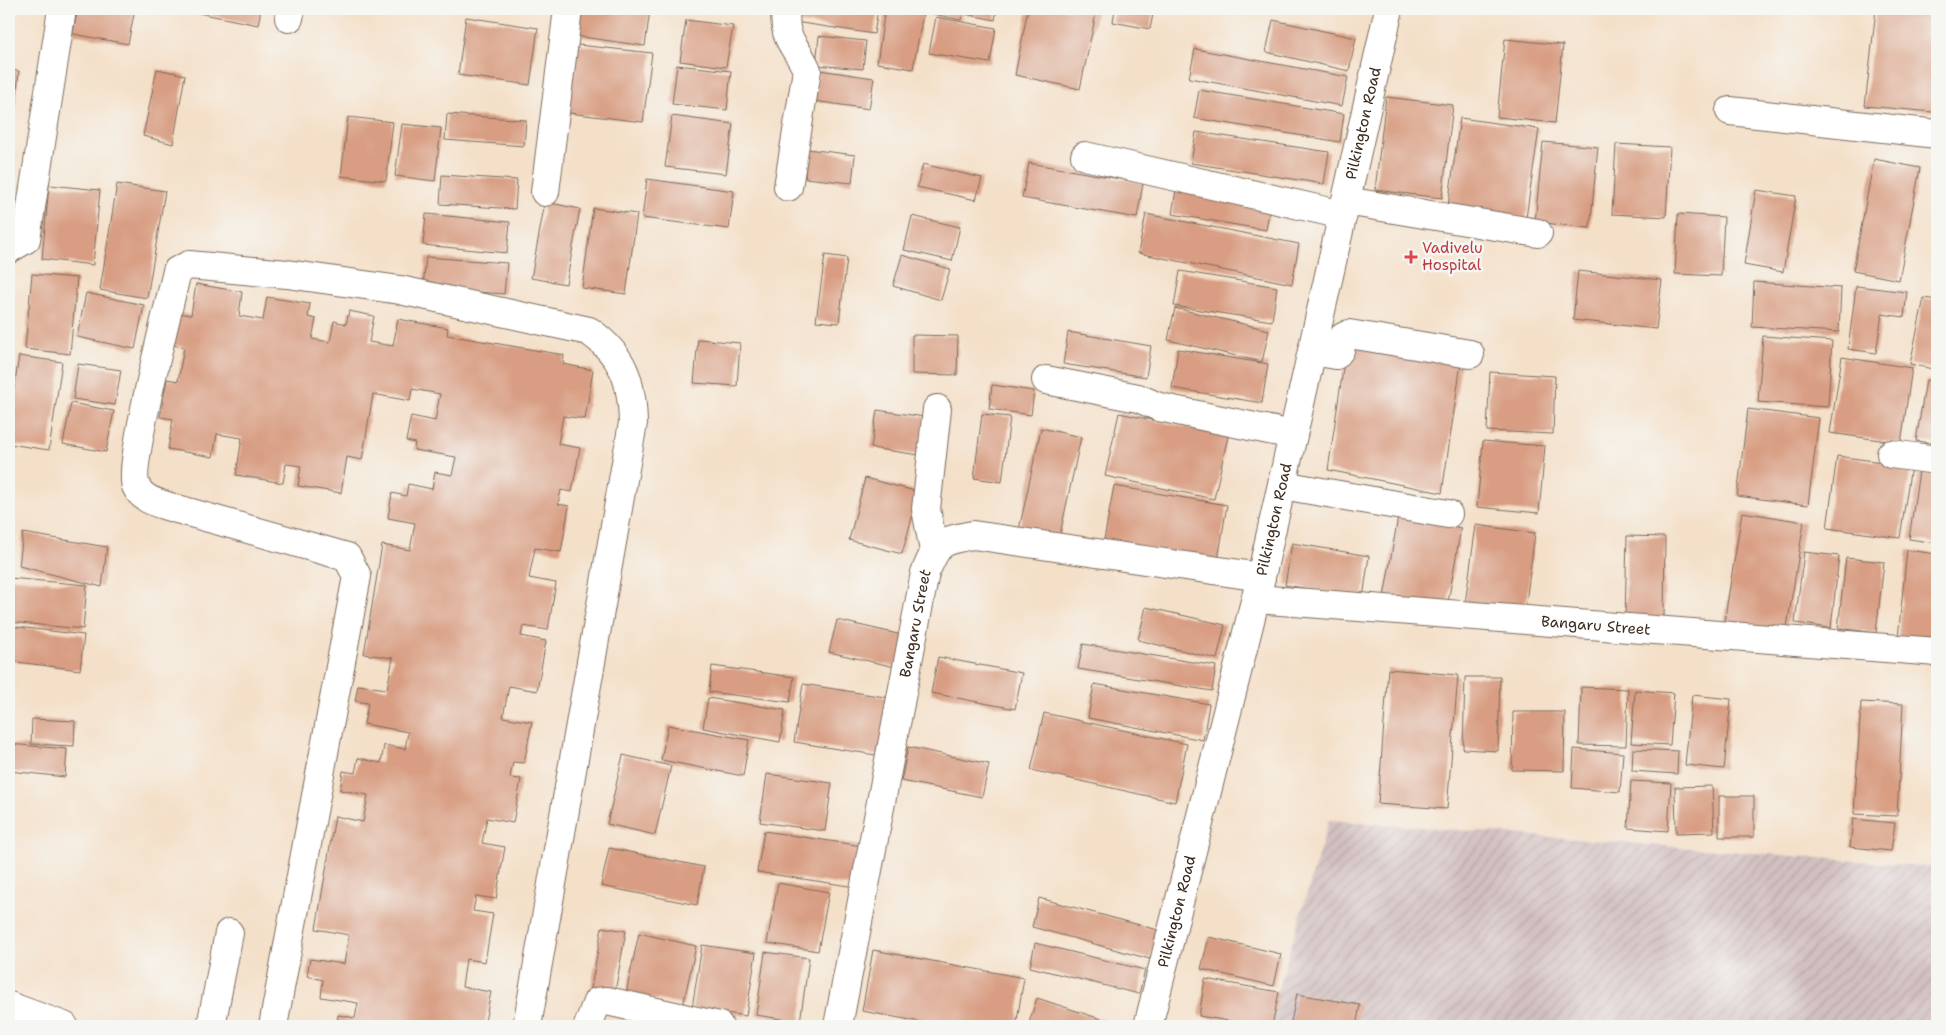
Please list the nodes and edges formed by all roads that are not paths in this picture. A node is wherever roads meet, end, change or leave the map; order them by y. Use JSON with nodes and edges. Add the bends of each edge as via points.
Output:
{"nodes":[{"id":1,"x":62,"y":9,"type":"edge"},
{"id":2,"x":568,"y":9,"type":"edge"},
{"id":3,"x":786,"y":9,"type":"edge"},
{"id":4,"x":1389,"y":9,"type":"edge"},
{"id":5,"x":1730,"y":111,"type":"dead end"},
{"id":6,"x":1937,"y":134,"type":"edge"},
{"id":7,"x":1085,"y":156,"type":"dead end"},
{"id":8,"x":788,"y":187,"type":"dead end"},
{"id":9,"x":545,"y":192,"type":"dead end"},
{"id":10,"x":1344,"y":208,"type":"junction"},
{"id":11,"x":1538,"y":234,"type":"dead end"},
{"id":12,"x":9,"y":249,"type":"edge"},
{"id":13,"x":1312,"y":350,"type":"junction"},
{"id":14,"x":1470,"y":354,"type":"dead end"},
{"id":15,"x":1046,"y":380,"type":"dead end"},
{"id":16,"x":938,"y":409,"type":"dead end"},
{"id":17,"x":1293,"y":435,"type":"junction"},
{"id":18,"x":1891,"y":454,"type":"dead end"},
{"id":19,"x":1937,"y":460,"type":"edge"},
{"id":20,"x":1282,"y":485,"type":"junction"},
{"id":21,"x":1448,"y":514,"type":"dead end"},
{"id":22,"x":934,"y":551,"type":"junction"},
{"id":23,"x":1258,"y":588,"type":"junction"},
{"id":24,"x":1937,"y":652,"type":"edge"},
{"id":25,"x":229,"y":933,"type":"dead end"},
{"id":26,"x":9,"y":1006,"type":"edge"},
{"id":27,"x":51,"y":1024,"type":"edge"},
{"id":28,"x":212,"y":1026,"type":"edge"},
{"id":29,"x":273,"y":1026,"type":"edge"},
{"id":30,"x":527,"y":1026,"type":"edge"},
{"id":31,"x":588,"y":1026,"type":"edge"},
{"id":32,"x":719,"y":1026,"type":"edge"},
{"id":33,"x":838,"y":1026,"type":"edge"},
{"id":34,"x":1148,"y":1026,"type":"edge"}],
"edges":[{"from":1,"to":12,"type":"street","via":[[26,239]]},
{"from":2,"to":9,"type":"street"},
{"from":3,"to":8,"type":"street","via":[[784,24],[788,41],[801,56],[806,70]]},
{"from":4,"to":10,"type":"street","name":"Pilkington Road"},
{"from":5,"to":6,"type":"street"},
{"from":7,"to":10,"type":"street"},
{"from":10,"to":11,"type":"street"},
{"from":10,"to":13,"type":"street","name":"Pilkington Road"},
{"from":13,"to":14,"type":"street","via":[[1336,355],[1343,337],[1349,334]]},
{"from":13,"to":17,"type":"street","name":"Pilkington Road"},
{"from":15,"to":17,"type":"street","via":[[1138,398],[1159,408]]},
{"from":16,"to":22,"type":"street","via":[[926,509]]},
{"from":17,"to":20,"type":"street","name":"Pilkington Road"},
{"from":18,"to":19,"type":"street"},
{"from":20,"to":21,"type":"street"},
{"from":20,"to":23,"type":"street","name":"Pilkington Road"},
{"from":22,"to":23,"type":"street","name":"Bangaru Street","via":[[947,540],[972,535]]},
{"from":22,"to":33,"type":"street","name":"Bangaru Street","via":[[925,573]]},
{"from":23,"to":24,"type":"street","name":"Bangaru Street"},
{"from":23,"to":34,"type":"street","name":"Pilkington Road"},
{"from":25,"to":28,"type":"street"},
{"from":26,"to":27,"type":"street"},
{"from":29,"to":30,"type":"street","via":[[356,576],[347,557],[170,507],[146,499],[136,487],[134,476],[141,429],[177,271],[189,265],[287,274],[400,290],[589,331],[608,345],[621,362],[632,396],[633,423]]},
{"from":31,"to":32,"type":"street","via":[[597,1002],[608,1001]]}]}
